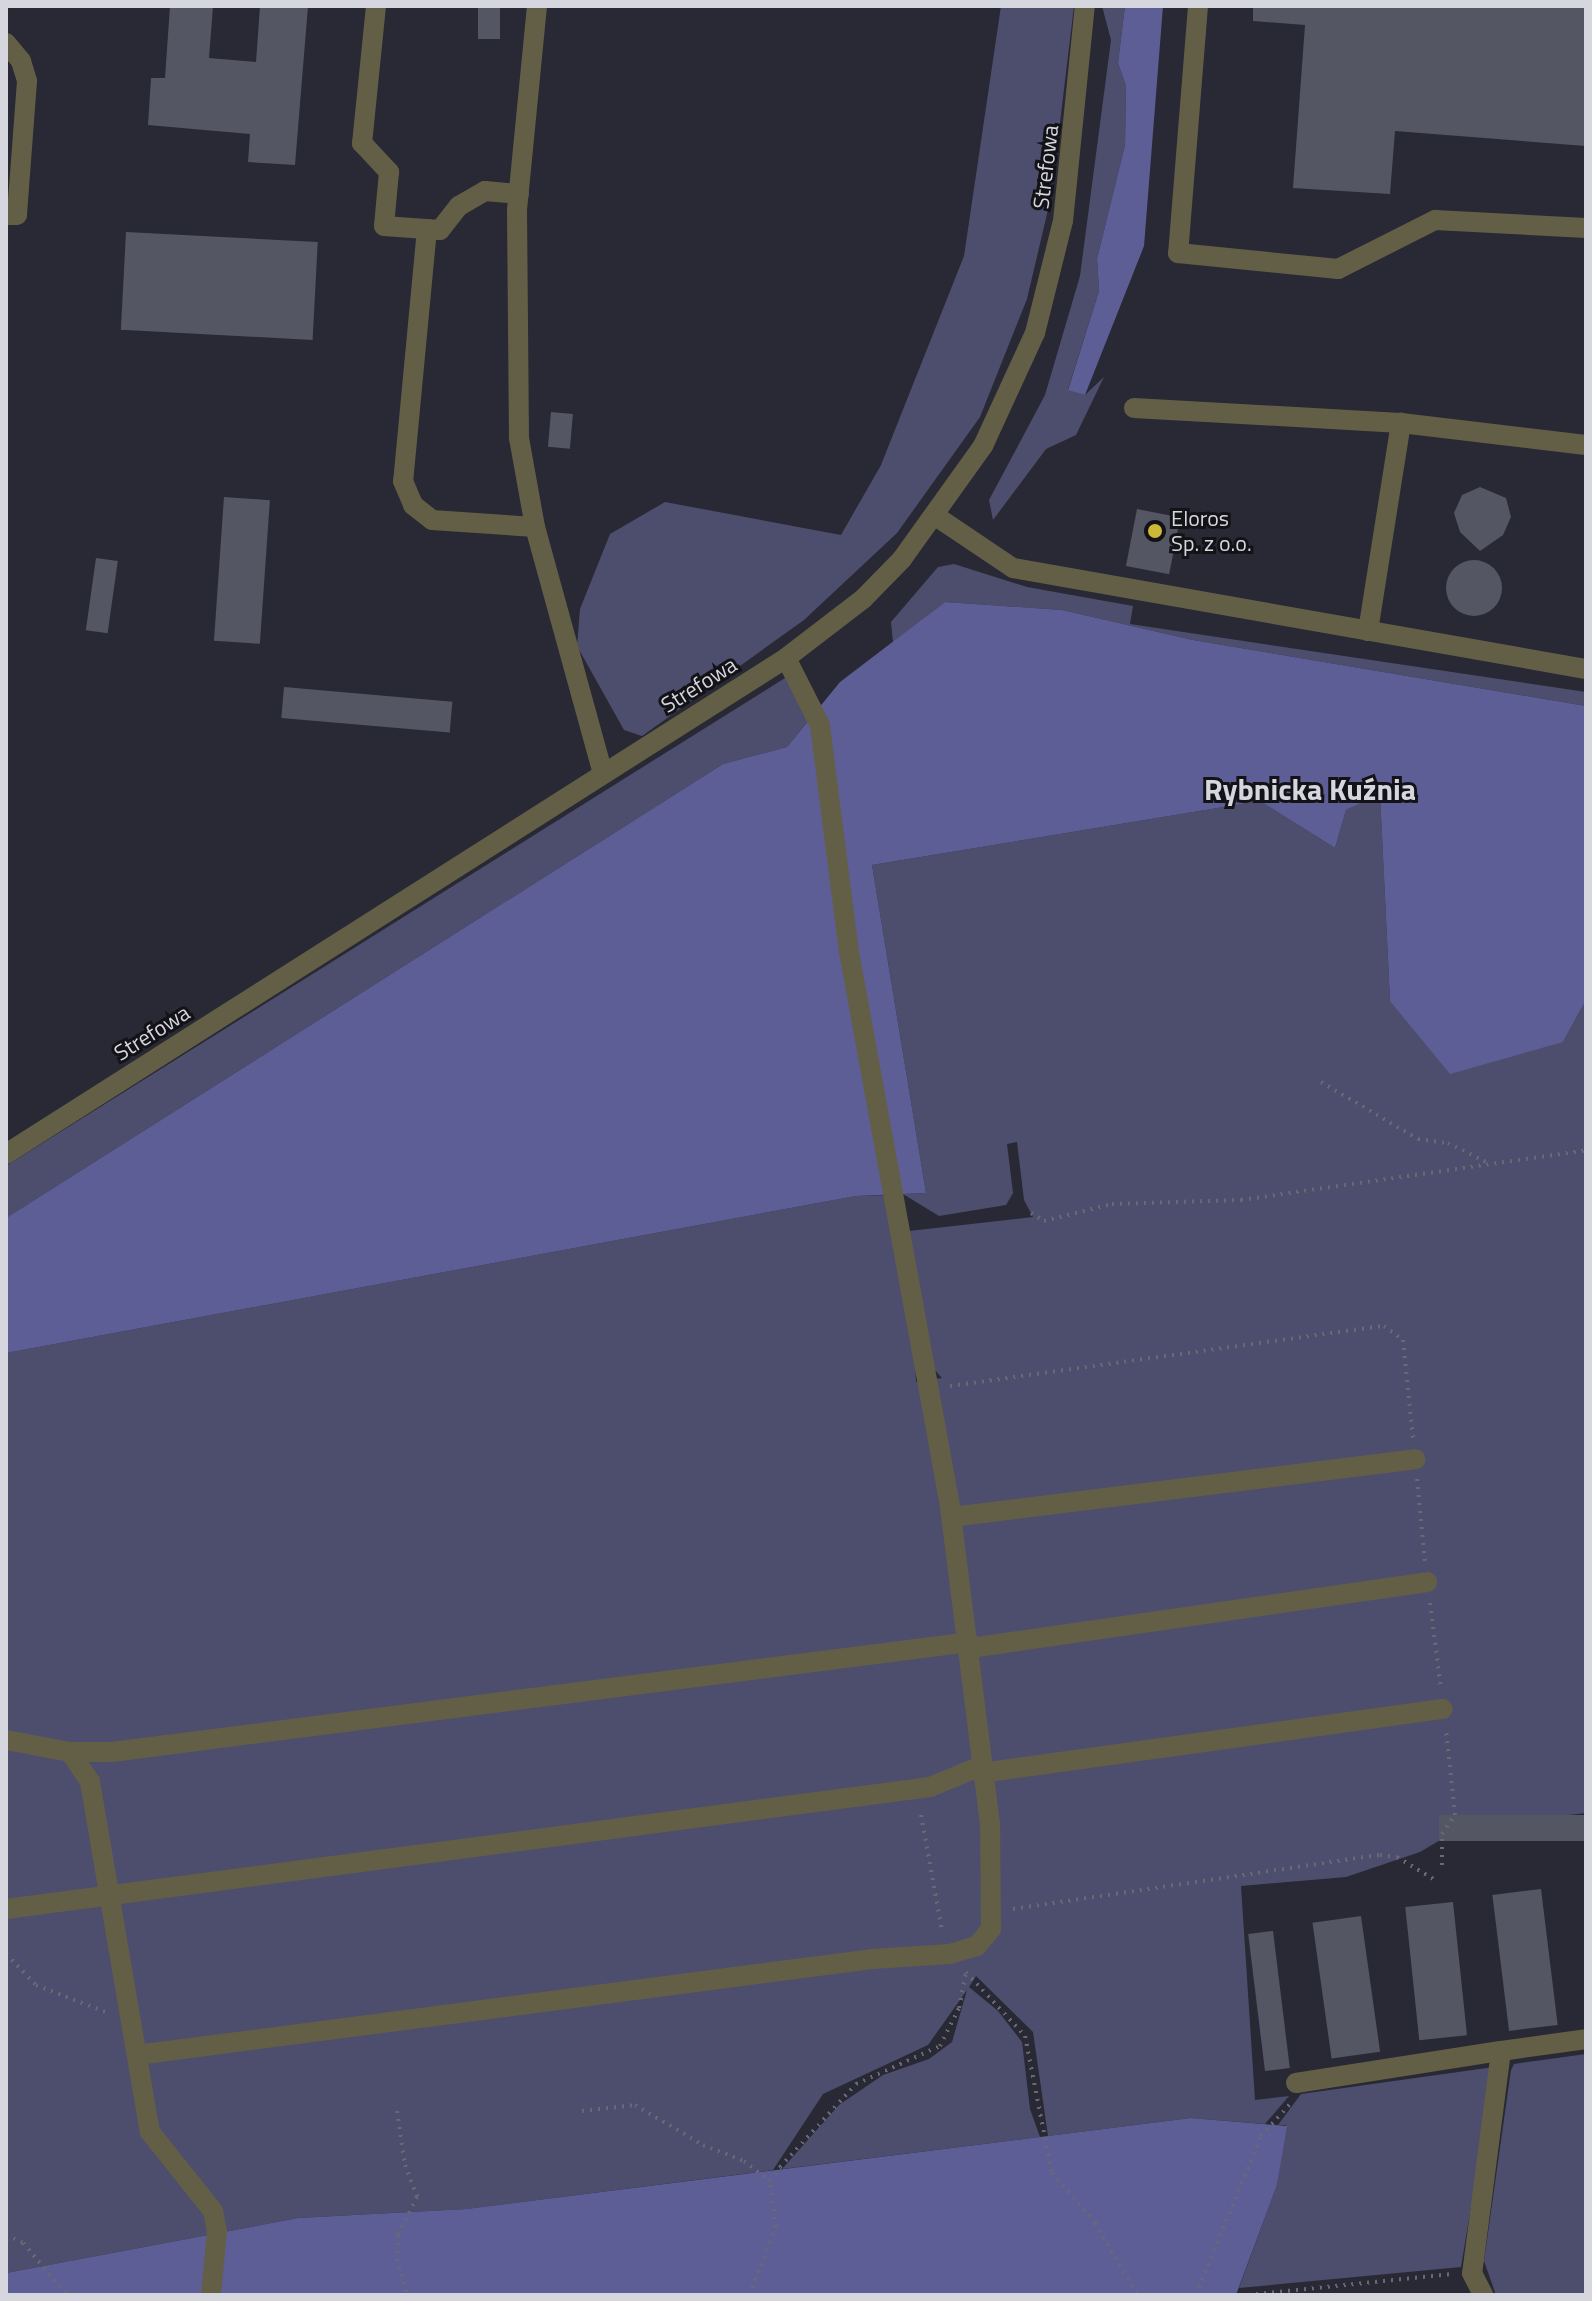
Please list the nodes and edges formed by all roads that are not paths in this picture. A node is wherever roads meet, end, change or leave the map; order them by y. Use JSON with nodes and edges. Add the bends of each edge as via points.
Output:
{"nodes":[{"id":1,"x":376,"y":6,"type":"edge"},
{"id":2,"x":537,"y":6,"type":"edge"},
{"id":3,"x":1085,"y":6,"type":"edge"},
{"id":4,"x":1198,"y":6,"type":"edge"},
{"id":5,"x":6,"y":43,"type":"edge"},
{"id":6,"x":13,"y":61,"type":"edge"},
{"id":7,"x":519,"y":194,"type":"junction"},
{"id":8,"x":6,"y":215,"type":"edge"},
{"id":9,"x":1586,"y":228,"type":"edge"},
{"id":10,"x":427,"y":229,"type":"junction"},
{"id":11,"x":1134,"y":408,"type":"dead end"},
{"id":12,"x":1401,"y":423,"type":"junction"},
{"id":13,"x":1586,"y":445,"type":"edge"},
{"id":14,"x":937,"y":517,"type":"junction"},
{"id":15,"x":535,"y":527,"type":"junction"},
{"id":16,"x":1368,"y":631,"type":"junction"},
{"id":17,"x":786,"y":658,"type":"junction"},
{"id":18,"x":1586,"y":669,"type":"edge"},
{"id":19,"x":603,"y":774,"type":"junction"},
{"id":20,"x":6,"y":1154,"type":"edge"},
{"id":21,"x":1415,"y":1459,"type":"dead end"},
{"id":22,"x":952,"y":1517,"type":"junction"},
{"id":23,"x":1427,"y":1582,"type":"dead end"},
{"id":24,"x":969,"y":1645,"type":"junction"},
{"id":25,"x":1443,"y":1709,"type":"dead end"},
{"id":26,"x":6,"y":1740,"type":"edge"},
{"id":27,"x":70,"y":1752,"type":"junction"},
{"id":28,"x":981,"y":1770,"type":"junction"},
{"id":29,"x":112,"y":1895,"type":"junction"},
{"id":30,"x":6,"y":1909,"type":"edge"},
{"id":31,"x":1586,"y":2039,"type":"edge"},
{"id":32,"x":136,"y":2050,"type":"junction"},
{"id":33,"x":1501,"y":2051,"type":"junction"},
{"id":34,"x":1297,"y":2082,"type":"road end"},
{"id":35,"x":211,"y":2295,"type":"edge"},
{"id":36,"x":1483,"y":2295,"type":"edge"}],
"edges":[{"from":1,"to":10,"type":"street","via":[[362,143],[389,172],[384,226]]},
{"from":2,"to":7,"type":"street"},
{"from":3,"to":14,"type":"street","name":"Strefowa","via":[[1063,221],[1043,306],[999,417]]},
{"from":4,"to":9,"type":"street","via":[[1178,253],[1338,269],[1435,220]]},
{"from":5,"to":6,"type":"street"},
{"from":6,"to":8,"type":"street","via":[[27,81],[17,215]]},
{"from":7,"to":10,"type":"street","via":[[485,191],[459,206],[440,230]]},
{"from":7,"to":15,"type":"street","via":[[514,318],[519,438]]},
{"from":10,"to":15,"type":"street","via":[[403,481],[413,505],[432,520]]},
{"from":11,"to":12,"type":"street"},
{"from":12,"to":13,"type":"street"},
{"from":12,"to":16,"type":"street"},
{"from":14,"to":16,"type":"street","via":[[1013,568]]},
{"from":14,"to":17,"type":"street","name":"Strefowa","via":[[863,599]]},
{"from":15,"to":19,"type":"street"},
{"from":16,"to":18,"type":"street"},
{"from":17,"to":19,"type":"street","name":"Strefowa"},
{"from":17,"to":22,"type":"street","via":[[820,725],[849,952]]},
{"from":19,"to":20,"type":"street","name":"Strefowa"},
{"from":21,"to":22,"type":"street"},
{"from":22,"to":24,"type":"street"},
{"from":23,"to":24,"type":"street"},
{"from":24,"to":27,"type":"street","via":[[112,1752]]},
{"from":24,"to":28,"type":"street"},
{"from":25,"to":28,"type":"street"},
{"from":26,"to":27,"type":"street"},
{"from":27,"to":29,"type":"street","via":[[90,1782]]},
{"from":28,"to":29,"type":"street","via":[[930,1787]]},
{"from":28,"to":32,"type":"street","via":[[994,1909],[991,1929],[977,1946],[950,1954],[887,1957]]},
{"from":29,"to":30,"type":"street"},
{"from":29,"to":32,"type":"street"},
{"from":31,"to":33,"type":"street"},
{"from":32,"to":35,"type":"street","via":[[150,2132],[203,2195],[216,2220]]},
{"from":33,"to":34,"type":"street"},
{"from":33,"to":36,"type":"street","via":[[1472,2273]]}]}
